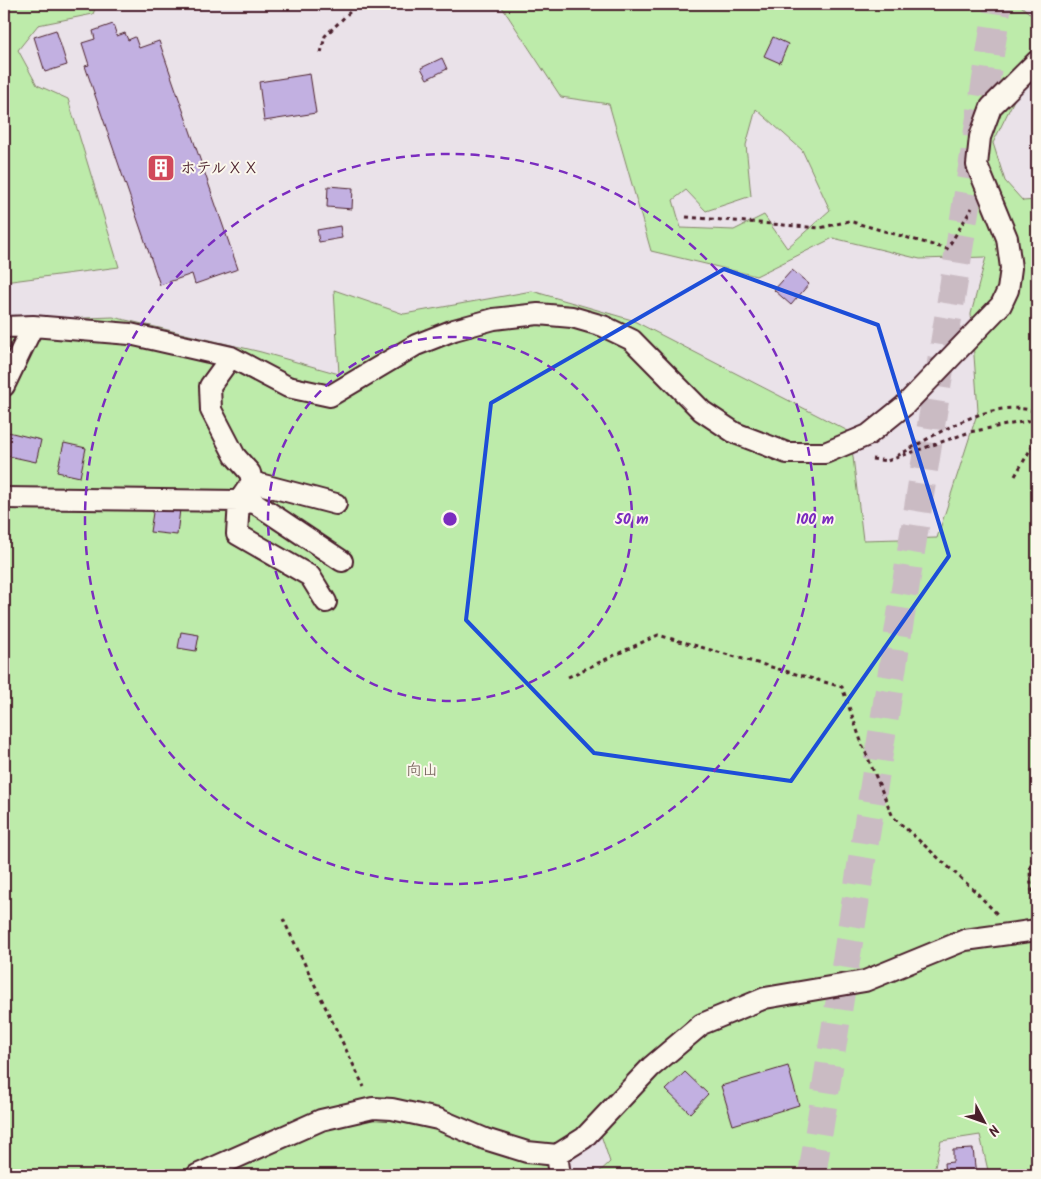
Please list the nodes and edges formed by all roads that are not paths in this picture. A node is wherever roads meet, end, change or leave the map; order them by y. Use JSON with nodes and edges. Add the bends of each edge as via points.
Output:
{"nodes":[{"id":1,"x":1037,"y":60,"type":"edge"},
{"id":2,"x":33,"y":326,"type":"junction"},
{"id":3,"x":4,"y":327,"type":"edge"},
{"id":4,"x":231,"y":356,"type":"junction"},
{"id":5,"x":4,"y":386,"type":"edge"},
{"id":6,"x":252,"y":482,"type":"junction"},
{"id":7,"x":4,"y":498,"type":"edge"},
{"id":8,"x":239,"y":501,"type":"junction"},
{"id":9,"x":336,"y":504,"type":"dead end"},
{"id":10,"x":342,"y":561,"type":"dead end"},
{"id":11,"x":326,"y":602,"type":"dead end"},
{"id":12,"x":1037,"y":930,"type":"edge"},
{"id":13,"x":556,"y":1155,"type":"junction"},
{"id":14,"x":197,"y":1175,"type":"edge"},
{"id":15,"x":560,"y":1175,"type":"edge"}],
"edges":[{"from":1,"to":4,"type":"street","via":[[991,107],[980,137],[977,165],[1007,238],[1011,268],[1008,290],[1001,305],[904,406],[868,435],[825,453],[787,453],[735,433],[702,412],[632,340],[603,326],[572,317],[538,314],[494,319],[454,330],[416,345],[330,396],[288,387]]},
{"from":2,"to":3,"type":"street"},
{"from":2,"to":4,"type":"street","via":[[130,334]]},
{"from":2,"to":5,"type":"street"},
{"from":4,"to":6,"type":"street","via":[[210,386],[211,410],[235,456],[250,473]]},
{"from":6,"to":8,"type":"street"},
{"from":6,"to":9,"type":"street"},
{"from":7,"to":8,"type":"street"},
{"from":8,"to":10,"type":"street","via":[[255,503]]},
{"from":8,"to":11,"type":"street","via":[[237,534],[310,576]]},
{"from":12,"to":13,"type":"street","via":[[965,940],[865,981],[765,998],[702,1024],[651,1067],[584,1138]]},
{"from":13,"to":14,"type":"street","via":[[527,1152],[438,1119],[374,1108],[321,1120]]},
{"from":13,"to":15,"type":"street"}]}
